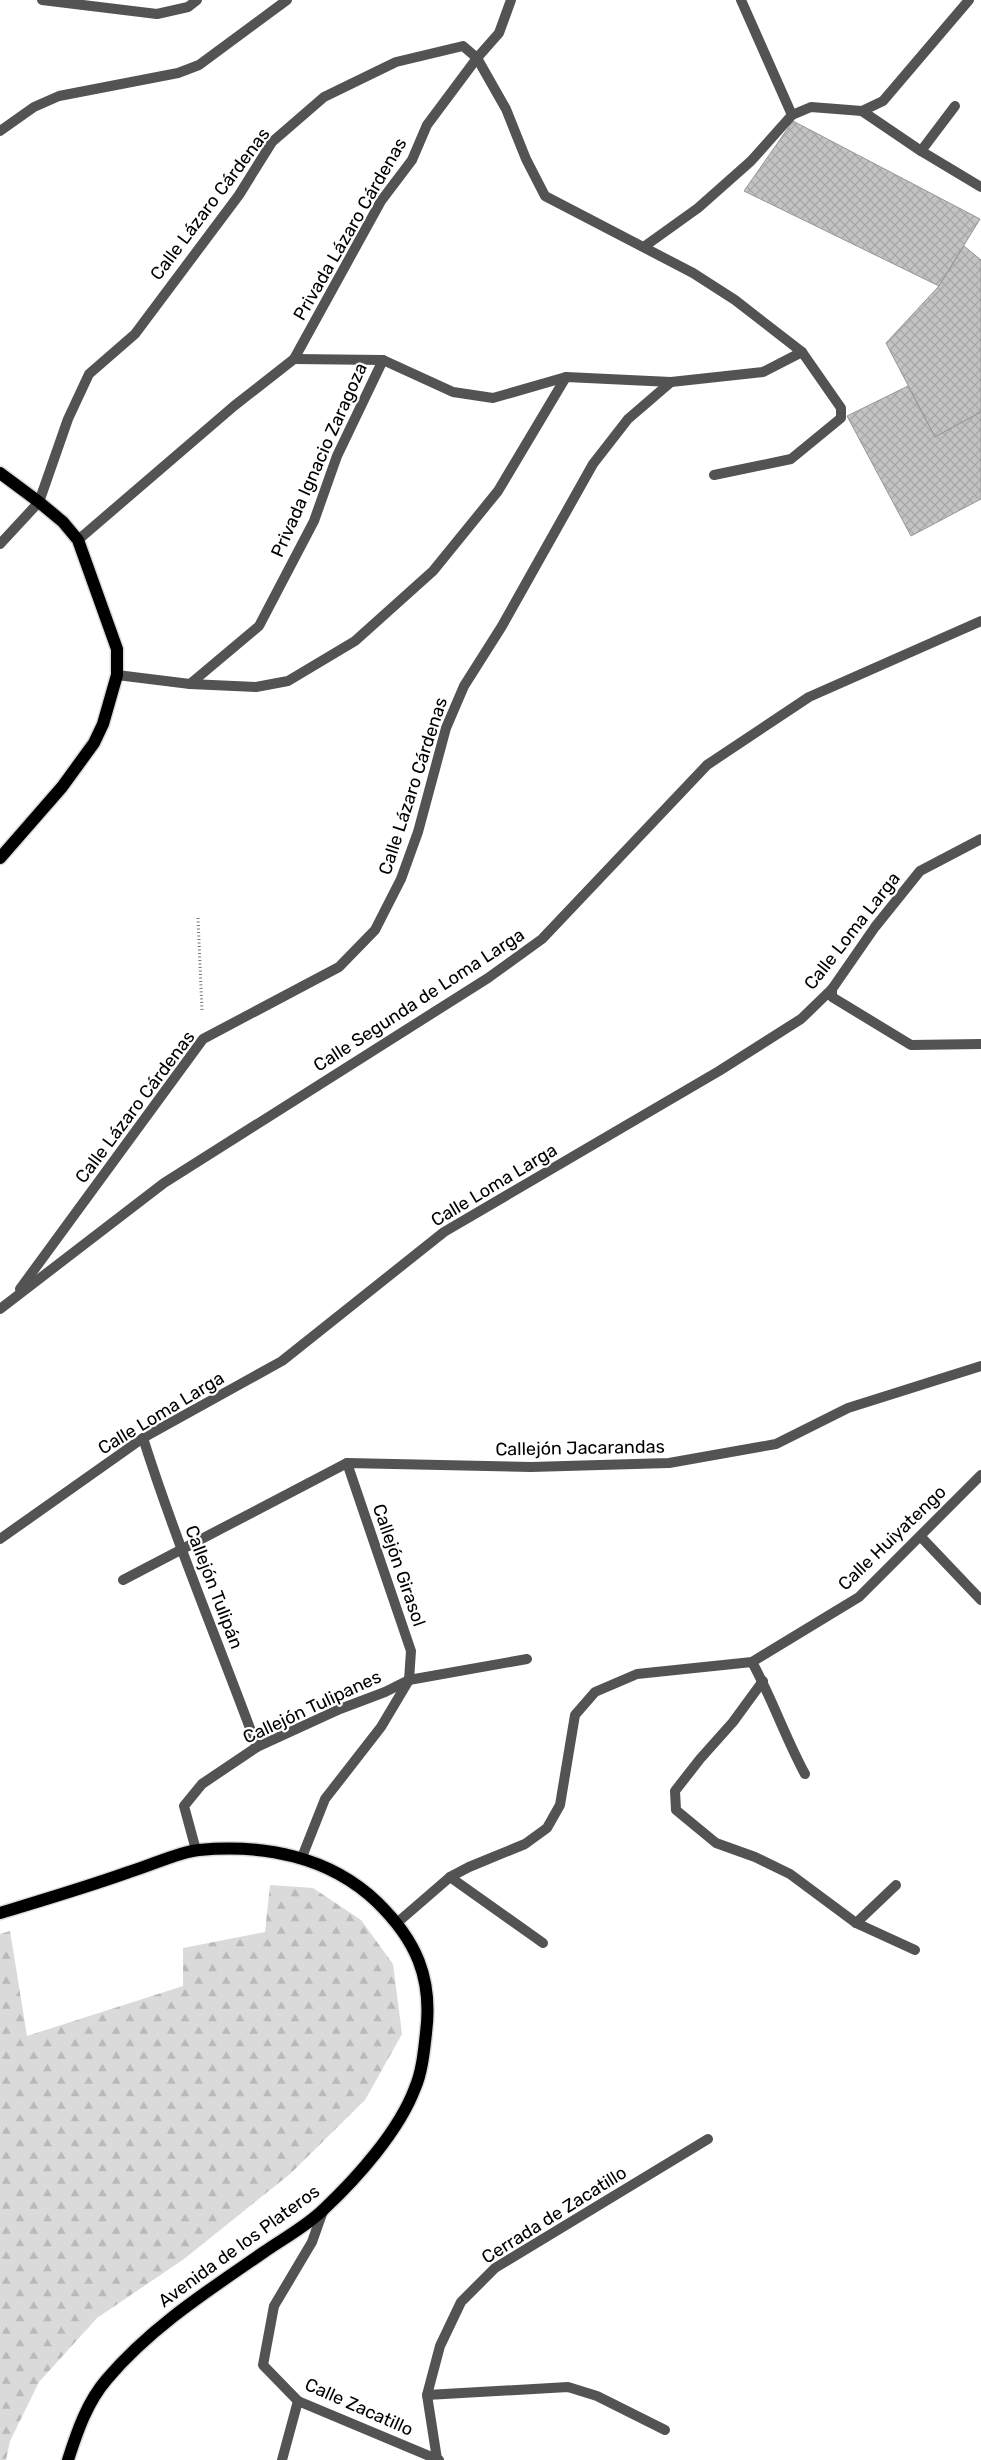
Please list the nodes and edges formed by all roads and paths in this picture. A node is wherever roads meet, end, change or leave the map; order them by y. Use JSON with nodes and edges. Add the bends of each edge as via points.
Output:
{"nodes":[{"id":1,"x":42,"y":0,"type":"edge"},
{"id":2,"x":197,"y":0,"type":"edge"},
{"id":3,"x":287,"y":0,"type":"edge"},
{"id":4,"x":511,"y":0,"type":"edge"},
{"id":5,"x":741,"y":0,"type":"edge"},
{"id":6,"x":969,"y":0,"type":"edge"},
{"id":7,"x":477,"y":58,"type":"junction"},
{"id":8,"x":955,"y":106,"type":"dead end"},
{"id":9,"x":862,"y":111,"type":"junction"},
{"id":10,"x":792,"y":115,"type":"junction"},
{"id":11,"x":0,"y":131,"type":"edge"},
{"id":12,"x":921,"y":151,"type":"junction"},
{"id":13,"x":981,"y":187,"type":"edge"},
{"id":14,"x":644,"y":246,"type":"junction"},
{"id":15,"x":802,"y":352,"type":"junction"},
{"id":16,"x":294,"y":360,"type":"junction"},
{"id":17,"x":383,"y":360,"type":"junction"},
{"id":18,"x":566,"y":377,"type":"junction"},
{"id":19,"x":671,"y":382,"type":"junction"},
{"id":20,"x":0,"y":473,"type":"edge"},
{"id":21,"x":714,"y":475,"type":"dead end"},
{"id":22,"x":39,"y":502,"type":"junction"},
{"id":23,"x":78,"y":540,"type":"junction"},
{"id":24,"x":0,"y":544,"type":"edge"},
{"id":25,"x":981,"y":616,"type":"edge"},
{"id":26,"x":981,"y":621,"type":"edge"},
{"id":27,"x":966,"y":627,"type":"junction"},
{"id":28,"x":117,"y":676,"type":"junction"},
{"id":29,"x":190,"y":684,"type":"junction"},
{"id":30,"x":981,"y":839,"type":"edge"},
{"id":31,"x":0,"y":858,"type":"edge"},
{"id":32,"x":198,"y":918,"type":"dead end"},
{"id":33,"x":832,"y":989,"type":"junction"},
{"id":34,"x":203,"y":1039,"type":"junction"},
{"id":35,"x":981,"y":1044,"type":"edge"},
{"id":36,"x":12,"y":1299,"type":"junction"},
{"id":37,"x":0,"y":1308,"type":"edge"},
{"id":38,"x":981,"y":1366,"type":"edge"},
{"id":39,"x":143,"y":1438,"type":"junction"},
{"id":40,"x":347,"y":1463,"type":"junction"},
{"id":41,"x":981,"y":1476,"type":"edge"},
{"id":42,"x":921,"y":1537,"type":"junction"},
{"id":43,"x":0,"y":1539,"type":"edge"},
{"id":44,"x":183,"y":1548,"type":"junction"},
{"id":45,"x":122,"y":1580,"type":"dead end"},
{"id":46,"x":981,"y":1600,"type":"edge"},
{"id":47,"x":527,"y":1659,"type":"dead end"},
{"id":48,"x":752,"y":1662,"type":"junction"},
{"id":49,"x":409,"y":1680,"type":"junction"},
{"id":50,"x":763,"y":1680,"type":"junction"},
{"id":51,"x":257,"y":1747,"type":"junction"},
{"id":52,"x":805,"y":1774,"type":"dead end"},
{"id":53,"x":196,"y":1850,"type":"junction"},
{"id":54,"x":302,"y":1857,"type":"junction"},
{"id":55,"x":450,"y":1878,"type":"junction"},
{"id":56,"x":896,"y":1885,"type":"dead end"},
{"id":57,"x":0,"y":1913,"type":"edge"},
{"id":58,"x":398,"y":1922,"type":"junction"},
{"id":59,"x":856,"y":1923,"type":"junction"},
{"id":60,"x":543,"y":1943,"type":"dead end"},
{"id":61,"x":916,"y":1950,"type":"dead end"},
{"id":62,"x":708,"y":2138,"type":"dead end"},
{"id":63,"x":323,"y":2211,"type":"junction"},
{"id":64,"x":427,"y":2395,"type":"junction"},
{"id":65,"x":298,"y":2400,"type":"junction"},
{"id":66,"x":665,"y":2430,"type":"dead end"},
{"id":67,"x":68,"y":2460,"type":"edge"},
{"id":68,"x":282,"y":2460,"type":"edge"},
{"id":69,"x":438,"y":2460,"type":"edge"}],
"edges":[{"from":1,"to":2,"type":"street","via":[[157,14],[188,7]]},
{"from":3,"to":11,"type":"street","via":[[199,65],[178,73],[59,96],[34,107]]},
{"from":4,"to":7,"type":"street","name":"Privada Lázaro Cárdenas","via":[[499,33]]},
{"from":5,"to":10,"type":"street"},
{"from":6,"to":9,"type":"street","via":[[884,101]]},
{"from":7,"to":14,"type":"street","via":[[506,108],[546,196]]},
{"from":7,"to":16,"type":"street","name":"Privada Lázaro Cárdenas","via":[[428,125],[412,160],[381,201]]},
{"from":7,"to":22,"type":"street","name":"Calle Lázaro Cárdenas","via":[[463,46],[396,62],[324,97],[272,142],[239,195],[135,334],[89,374],[68,419]]},
{"from":8,"to":12,"type":"street"},
{"from":9,"to":10,"type":"street","via":[[811,107]]},
{"from":9,"to":12,"type":"street"},
{"from":10,"to":14,"type":"street","via":[[751,161],[698,208]]},
{"from":12,"to":13,"type":"street"},
{"from":14,"to":15,"type":"street","via":[[735,300]]},
{"from":15,"to":19,"type":"street","via":[[763,372]]},
{"from":15,"to":21,"type":"street","via":[[841,408],[841,418],[791,459]]},
{"from":16,"to":17,"type":"street"},
{"from":16,"to":23,"type":"street","name":"Privada Lázaro Cárdenas","via":[[234,406]]},
{"from":17,"to":18,"type":"street","via":[[453,392],[493,398]]},
{"from":17,"to":29,"type":"street","name":"Privada Ignacio Zaragoza","via":[[337,456],[314,521],[259,626]]},
{"from":18,"to":19,"type":"street"},
{"from":18,"to":29,"type":"street","via":[[498,492],[433,571],[355,641],[288,681],[256,687]]},
{"from":19,"to":34,"type":"street","name":"Calle Lázaro Cárdenas","via":[[628,419],[592,464],[502,626],[464,686],[446,728],[418,832],[401,880],[375,930],[339,967]]},
{"from":20,"to":22,"type":"main road"},
{"from":22,"to":23,"type":"main road"},
{"from":22,"to":24,"type":"street"},
{"from":23,"to":28,"type":"main road","via":[[117,649]]},
{"from":25,"to":27,"type":"street","name":"Calle Segunda de Loma Larga"},
{"from":26,"to":27,"type":"street","name":"Calle Segunda de Loma Larga"},
{"from":27,"to":36,"type":"street","name":"Calle Segunda de Loma Larga","via":[[808,697],[707,765],[542,939],[488,978],[164,1183]]},
{"from":28,"to":29,"type":"street"},
{"from":28,"to":31,"type":"main road","via":[[94,743],[62,787]]},
{"from":30,"to":33,"type":"street","name":"Calle Loma Larga","via":[[920,871],[874,926]]},
{"from":32,"to":34,"type":"path"},
{"from":33,"to":35,"type":"street","via":[[832,997],[911,1045]]},
{"from":33,"to":39,"type":"street","name":"Calle Loma Larga","via":[[801,1019],[719,1072],[444,1232],[282,1360]]},
{"from":34,"to":36,"type":"street","name":"Calle Lázaro Cárdenas"},
{"from":36,"to":37,"type":"street","name":"Calle Segunda de Loma Larga"},
{"from":38,"to":40,"type":"street","name":"Callejón Jacarandas","via":[[848,1408],[776,1444],[669,1463],[531,1467]]},
{"from":39,"to":43,"type":"street","name":"Calle Loma Larga"},
{"from":39,"to":44,"type":"street","name":"Callejón Tulipán","via":[[164,1504]]},
{"from":40,"to":44,"type":"street","name":"Callejón Jacarandas"},
{"from":40,"to":49,"type":"street","name":"Callejón Girasol","via":[[411,1651]]},
{"from":41,"to":42,"type":"street","name":"Calle Huiyatengo"},
{"from":42,"to":46,"type":"street"},
{"from":42,"to":48,"type":"street","name":"Calle Huiyatengo","via":[[859,1597]]},
{"from":44,"to":45,"type":"street","name":"Callejón Jacarandas"},
{"from":44,"to":51,"type":"street","name":"Callejón Tulipán"},
{"from":47,"to":49,"type":"street","name":"Callejón Tulipanes"},
{"from":48,"to":50,"type":"street"},
{"from":48,"to":55,"type":"street","name":"Calle Huiyatengo","via":[[637,1674],[595,1692],[576,1715],[560,1805],[547,1828],[525,1844]]},
{"from":49,"to":51,"type":"street","name":"Callejón Tulipanes"},
{"from":49,"to":54,"type":"street","via":[[381,1727],[325,1799]]},
{"from":50,"to":52,"type":"street","via":[[788,1743]]},
{"from":50,"to":59,"type":"street","via":[[733,1722],[674,1791],[676,1810],[716,1843],[790,1874]]},
{"from":51,"to":53,"type":"street","name":"Callejón Tulipanes","via":[[202,1784],[184,1806]]},
{"from":53,"to":54,"type":"main road","name":"Avenida de los Plateros","via":[[254,1849]]},
{"from":53,"to":57,"type":"main road","name":"Avenida de los Plateros"},
{"from":54,"to":58,"type":"main road","name":"Avenida de los Plateros","via":[[364,1889]]},
{"from":55,"to":58,"type":"street","name":"Calle Huiyatengo"},
{"from":55,"to":60,"type":"street"},
{"from":56,"to":59,"type":"street"},
{"from":58,"to":63,"type":"main road","name":"Avenida de los Plateros","via":[[413,1946],[426,1981],[429,2011],[416,2088],[394,2129],[372,2159]]},
{"from":59,"to":61,"type":"street"},
{"from":62,"to":64,"type":"street","name":"Cerrada de Zacatillo","via":[[495,2268],[461,2302],[440,2346]]},
{"from":63,"to":65,"type":"street","name":"Calle Zacatillo","via":[[312,2242],[274,2306],[264,2366]]},
{"from":63,"to":67,"type":"main road","name":"Avenida de los Plateros","via":[[175,2313],[137,2349],[96,2393]]},
{"from":64,"to":66,"type":"street","via":[[568,2387],[597,2396]]},
{"from":64,"to":69,"type":"street","name":"Cerrada de Zacatillo"},
{"from":65,"to":68,"type":"street"},
{"from":65,"to":69,"type":"street","name":"Calle Zacatillo"}]}
